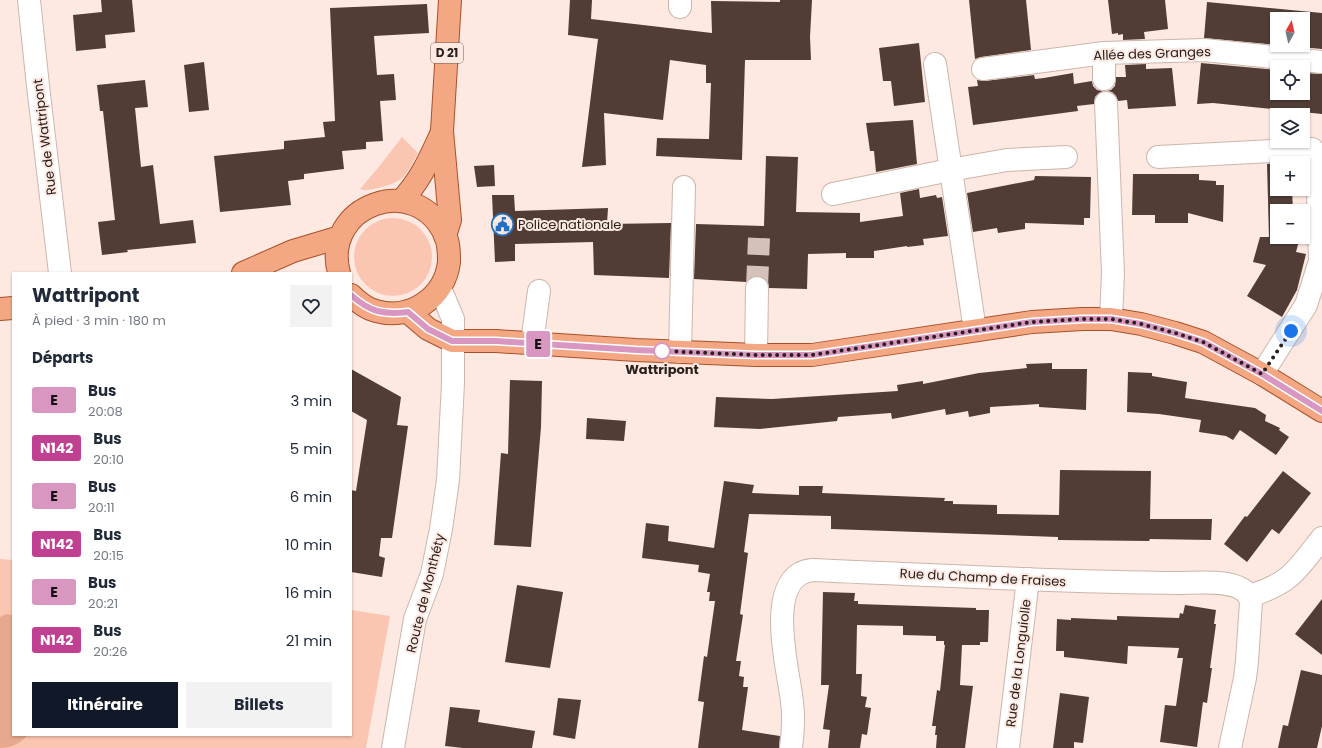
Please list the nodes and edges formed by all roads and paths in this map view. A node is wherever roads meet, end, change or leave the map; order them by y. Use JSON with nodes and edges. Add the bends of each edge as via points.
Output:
{"nodes":[{"id":1,"x":29,"y":0,"type":"edge"},
{"id":2,"x":450,"y":0,"type":"edge"},
{"id":3,"x":1104,"y":54,"type":"junction"},
{"id":4,"x":1322,"y":62,"type":"edge"},
{"id":5,"x":935,"y":64,"type":"dead end"},
{"id":6,"x":983,"y":69,"type":"dead end"},
{"id":7,"x":1104,"y":79,"type":"dead end"},
{"id":8,"x":1106,"y":103,"type":"dead end"},
{"id":9,"x":442,"y":131,"type":"junction"},
{"id":10,"x":1066,"y":156,"type":"dead end"},
{"id":11,"x":1158,"y":157,"type":"dead end"},
{"id":12,"x":950,"y":170,"type":"junction"},
{"id":13,"x":684,"y":188,"type":"dead end"},
{"id":14,"x":833,"y":194,"type":"dead end"},
{"id":15,"x":401,"y":201,"type":"junction"},
{"id":16,"x":445,"y":236,"type":"junction"},
{"id":17,"x":340,"y":237,"type":"junction"},
{"id":18,"x":60,"y":272,"type":"edge"},
{"id":19,"x":246,"y":272,"type":"edge"},
{"id":20,"x":339,"y":272,"type":"edge"},
{"id":21,"x":440,"y":288,"type":"junction"},
{"id":22,"x":757,"y":288,"type":"tunnel mouth"},
{"id":23,"x":539,"y":291,"type":"dead end"},
{"id":24,"x":352,"y":296,"type":"edge"},
{"id":25,"x":12,"y":308,"type":"edge"},
{"id":26,"x":0,"y":309,"type":"edge"},
{"id":27,"x":408,"y":312,"type":"junction"},
{"id":28,"x":1111,"y":319,"type":"junction"},
{"id":29,"x":974,"y":330,"type":"junction"},
{"id":30,"x":452,"y":341,"type":"junction"},
{"id":31,"x":532,"y":344,"type":"junction"},
{"id":32,"x":680,"y":352,"type":"junction"},
{"id":33,"x":756,"y":355,"type":"junction"},
{"id":34,"x":1262,"y":374,"type":"junction"},
{"id":35,"x":1322,"y":411,"type":"edge"},
{"id":36,"x":1322,"y":538,"type":"edge"},
{"id":37,"x":1028,"y":579,"type":"junction"},
{"id":38,"x":1250,"y":596,"type":"junction"},
{"id":39,"x":393,"y":748,"type":"edge"},
{"id":40,"x":791,"y":748,"type":"edge"},
{"id":41,"x":1008,"y":748,"type":"edge"},
{"id":42,"x":1230,"y":748,"type":"edge"}],
"edges":[{"from":1,"to":18,"type":"street","name":"Rue de Wattripont"},
{"from":2,"to":9,"type":"main road","number":"D 21"},
{"from":3,"to":4,"type":"street","name":"Allée des Granges","via":[[1204,50]]},
{"from":3,"to":6,"type":"street","name":"Allée des Granges"},
{"from":3,"to":7,"type":"street"},
{"from":5,"to":12,"type":"street"},
{"from":8,"to":28,"type":"street","via":[[1113,273]]},
{"from":9,"to":15,"type":"main road","number":"D 21","via":[[422,175]]},
{"from":9,"to":16,"type":"main road","number":"D 21","via":[[450,220]]},
{"from":10,"to":12,"type":"street","via":[[1007,160]]},
{"from":11,"to":34,"type":"street","via":[[1312,150],[1315,152],[1320,261],[1306,305]]},
{"from":12,"to":14,"type":"street"},
{"from":12,"to":29,"type":"street"},
{"from":13,"to":32,"type":"street"},
{"from":15,"to":16,"type":"main road","via":[[414,204],[427,212],[438,223]]},
{"from":15,"to":17,"type":"main road","via":[[380,202],[363,209],[349,221]]},
{"from":16,"to":21,"type":"main road","via":[[449,254],[448,272]]},
{"from":17,"to":19,"type":"main road","via":[[293,251]]},
{"from":17,"to":20,"type":"main road","via":[[336,251]]},
{"from":21,"to":27,"type":"main road","via":[[432,299]]},
{"from":21,"to":30,"type":"street","name":"Route de Monthéty","via":[[453,319]]},
{"from":22,"to":33,"type":"street"},
{"from":23,"to":31,"type":"street"},
{"from":24,"to":27,"type":"main road","via":[[360,304],[376,311],[392,314]]},
{"from":25,"to":26,"type":"main road"},
{"from":27,"to":30,"type":"main road","via":[[428,329]]},
{"from":28,"to":29,"type":"main road","via":[[1032,322]]},
{"from":28,"to":34,"type":"main road","via":[[1141,324],[1203,342]]},
{"from":29,"to":33,"type":"main road","via":[[812,355]]},
{"from":30,"to":31,"type":"main road"},
{"from":30,"to":39,"type":"street","name":"Route de Monthéty","via":[[454,353],[448,480],[441,529],[432,574],[415,619]]},
{"from":31,"to":32,"type":"main road"},
{"from":32,"to":33,"type":"main road"},
{"from":34,"to":35,"type":"main road"},
{"from":36,"to":38,"type":"street","via":[[1290,577],[1269,590]]},
{"from":37,"to":38,"type":"street","name":"Rue du Champ de Fraises","via":[[1224,584],[1238,587]]},
{"from":37,"to":40,"type":"street","name":"Rue du Champ de Fraises","via":[[812,570],[797,575],[790,582],[786,593],[783,616],[783,646],[792,703]]},
{"from":37,"to":41,"type":"street","name":"Rue de la Longuiolle"},
{"from":38,"to":42,"type":"street","via":[[1245,678]]}]}
